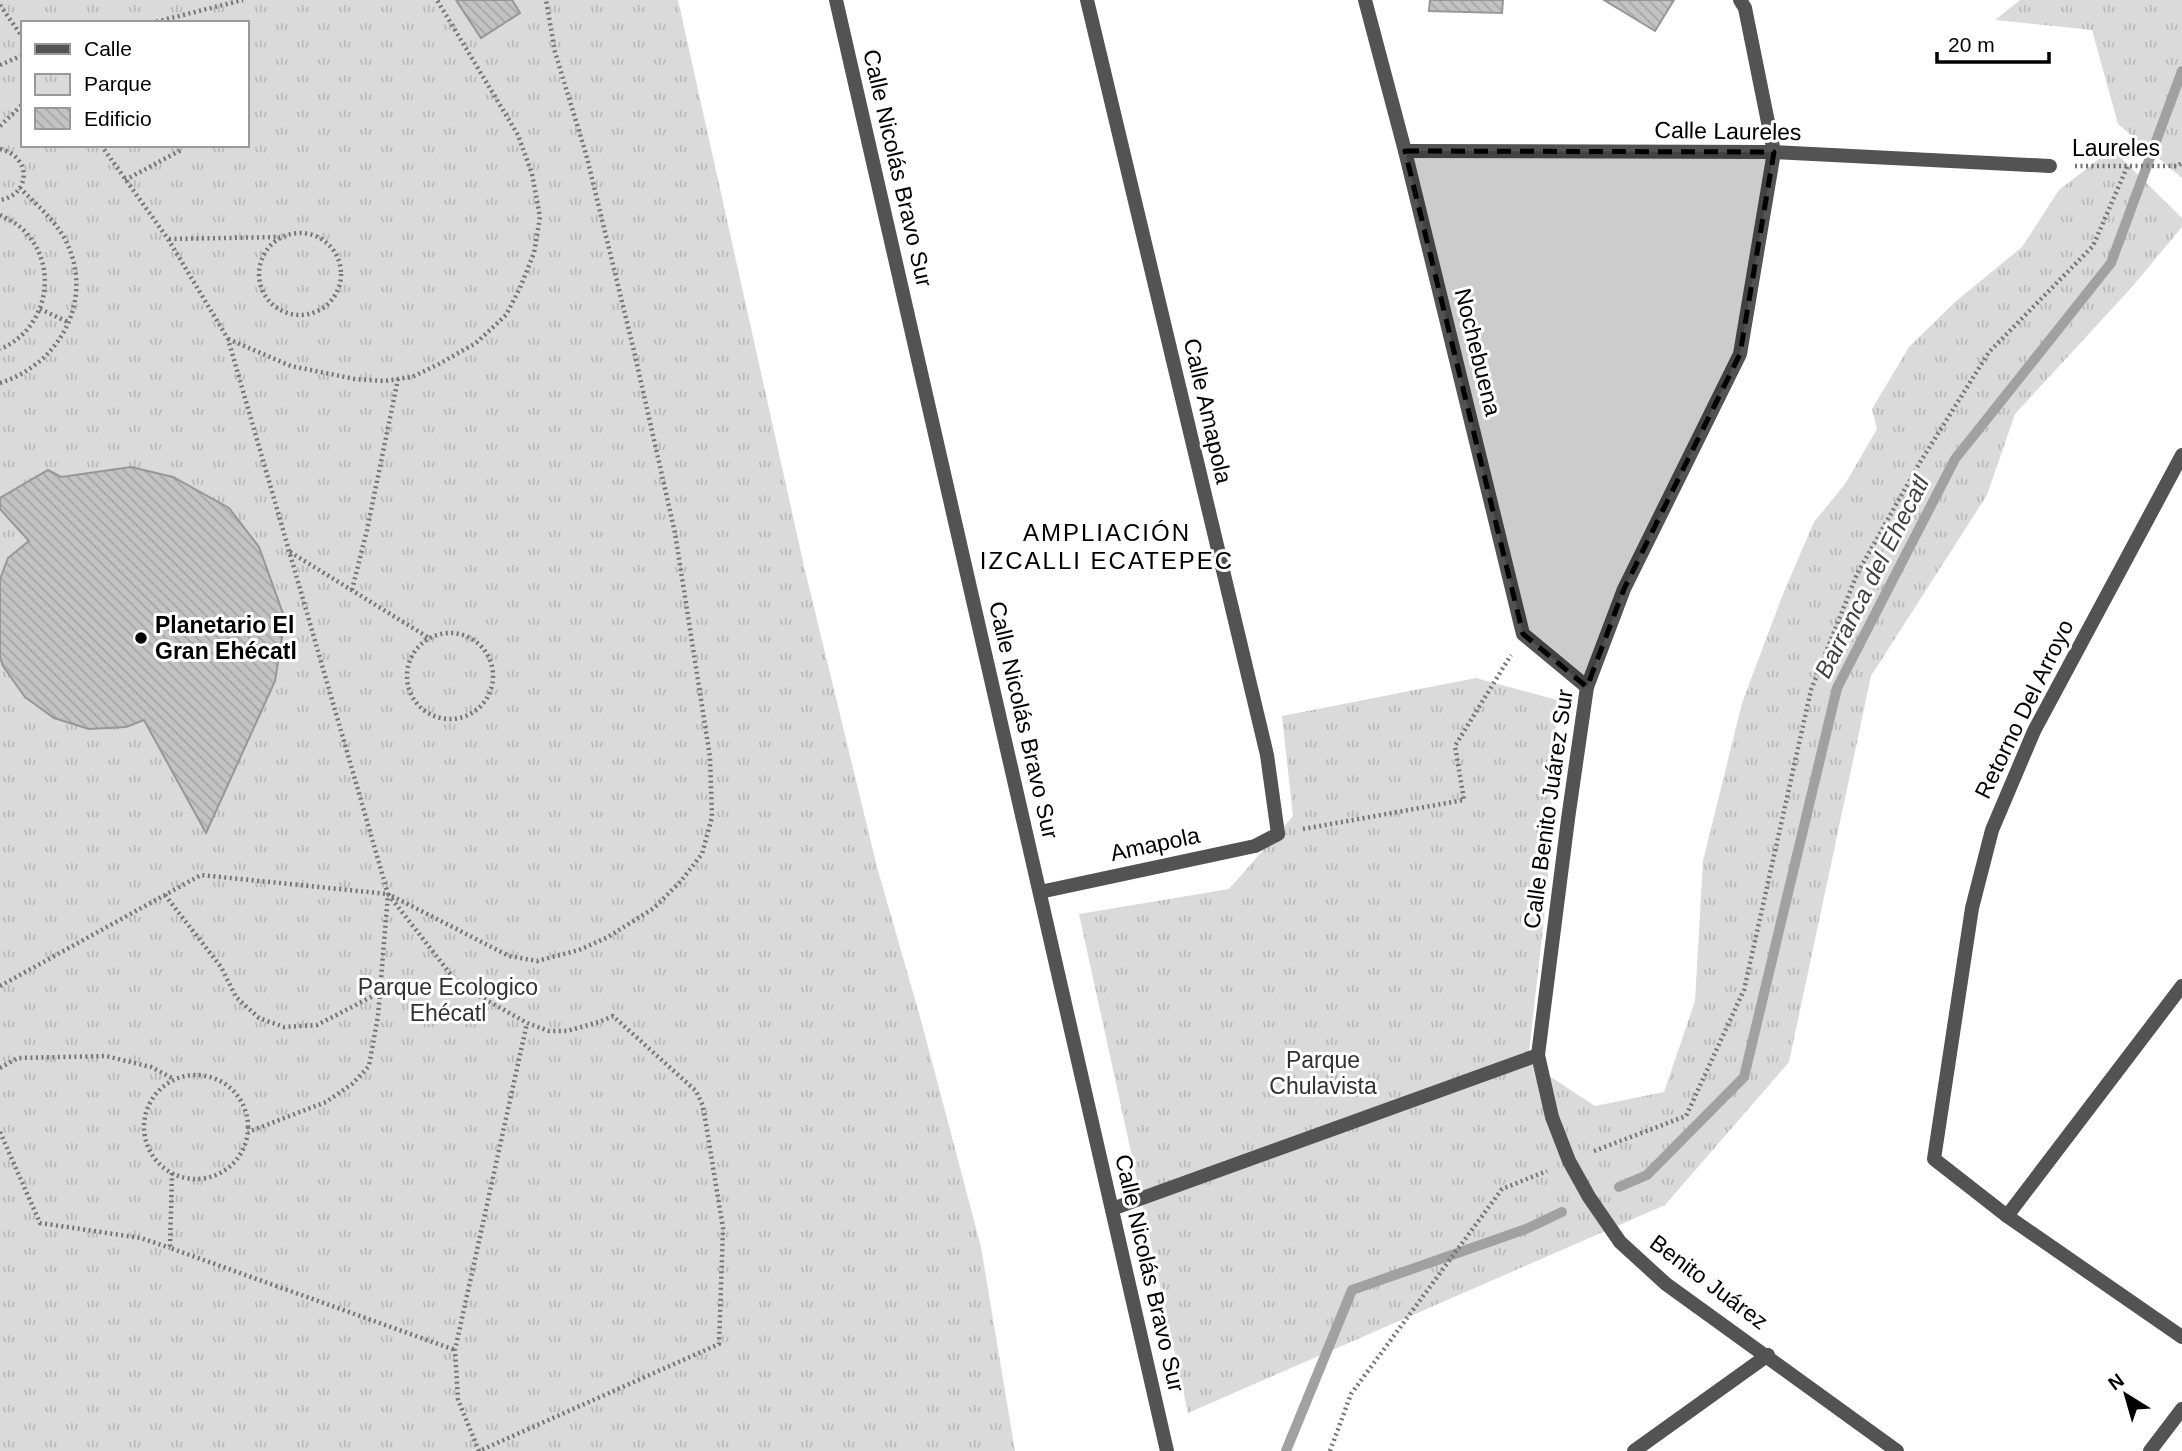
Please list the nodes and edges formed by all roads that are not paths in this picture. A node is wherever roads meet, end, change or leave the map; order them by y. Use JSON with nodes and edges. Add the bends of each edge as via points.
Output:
{"nodes":[{"id":1,"x":836,"y":0,"type":"edge"},
{"id":2,"x":1087,"y":0,"type":"edge"},
{"id":3,"x":1364,"y":0,"type":"edge"},
{"id":4,"x":1740,"y":0,"type":"edge"},
{"id":5,"x":1405,"y":151,"type":"junction"},
{"id":6,"x":1774,"y":152,"type":"junction"},
{"id":7,"x":2050,"y":166,"type":"road end"},
{"id":8,"x":2182,"y":455,"type":"edge"},
{"id":9,"x":1587,"y":687,"type":"junction"},
{"id":10,"x":1278,"y":834,"type":"joint"},
{"id":11,"x":1040,"y":892,"type":"junction"},
{"id":12,"x":2182,"y":986,"type":"edge"},
{"id":13,"x":1538,"y":1055,"type":"junction"},
{"id":14,"x":1112,"y":1209,"type":"junction"},
{"id":15,"x":2007,"y":1216,"type":"junction"},
{"id":16,"x":2182,"y":1337,"type":"edge"},
{"id":17,"x":1768,"y":1355,"type":"junction"},
{"id":18,"x":2182,"y":1409,"type":"edge"},
{"id":19,"x":1167,"y":1451,"type":"edge"},
{"id":20,"x":1634,"y":1451,"type":"edge"},
{"id":21,"x":1897,"y":1451,"type":"edge"},
{"id":22,"x":2150,"y":1451,"type":"edge"}],
"edges":[{"from":1,"to":11,"type":"street","name":"Calle Nicolás Bravo Sur"},
{"from":2,"to":10,"type":"street","name":"Calle Amapola","via":[[1267,755]]},
{"from":3,"to":5,"type":"street","name":"Nochebuena"},
{"from":4,"to":6,"type":"street"},
{"from":5,"to":6,"type":"street","name":"Calle Laureles"},
{"from":5,"to":9,"type":"street","name":"Nochebuena","via":[[1523,634]]},
{"from":6,"to":7,"type":"street","name":"Calle Laureles"},
{"from":6,"to":9,"type":"street","name":"Calle Benito Juárez Sur","via":[[1740,354],[1624,589]]},
{"from":8,"to":15,"type":"street","name":"Retorno Del Arroyo","via":[[2034,732],[1992,830],[1972,908],[1934,1159]]},
{"from":9,"to":13,"type":"street","name":"Calle Benito Juárez Sur"},
{"from":10,"to":11,"type":"street","name":"Amapola","via":[[1255,846]]},
{"from":11,"to":14,"type":"street","name":"Calle Nicolás Bravo Sur"},
{"from":12,"to":15,"type":"street"},
{"from":13,"to":14,"type":"street"},
{"from":13,"to":17,"type":"street","name":"Benito Juárez","via":[[1552,1117],[1569,1161],[1620,1242],[1666,1283]]},
{"from":14,"to":19,"type":"street","name":"Calle Nicolás Bravo Sur"},
{"from":15,"to":16,"type":"street","name":"Retorno Del Arroyo"},
{"from":17,"to":20,"type":"street"},
{"from":17,"to":21,"type":"street","name":"Benito Juárez"},
{"from":18,"to":22,"type":"street"}]}
